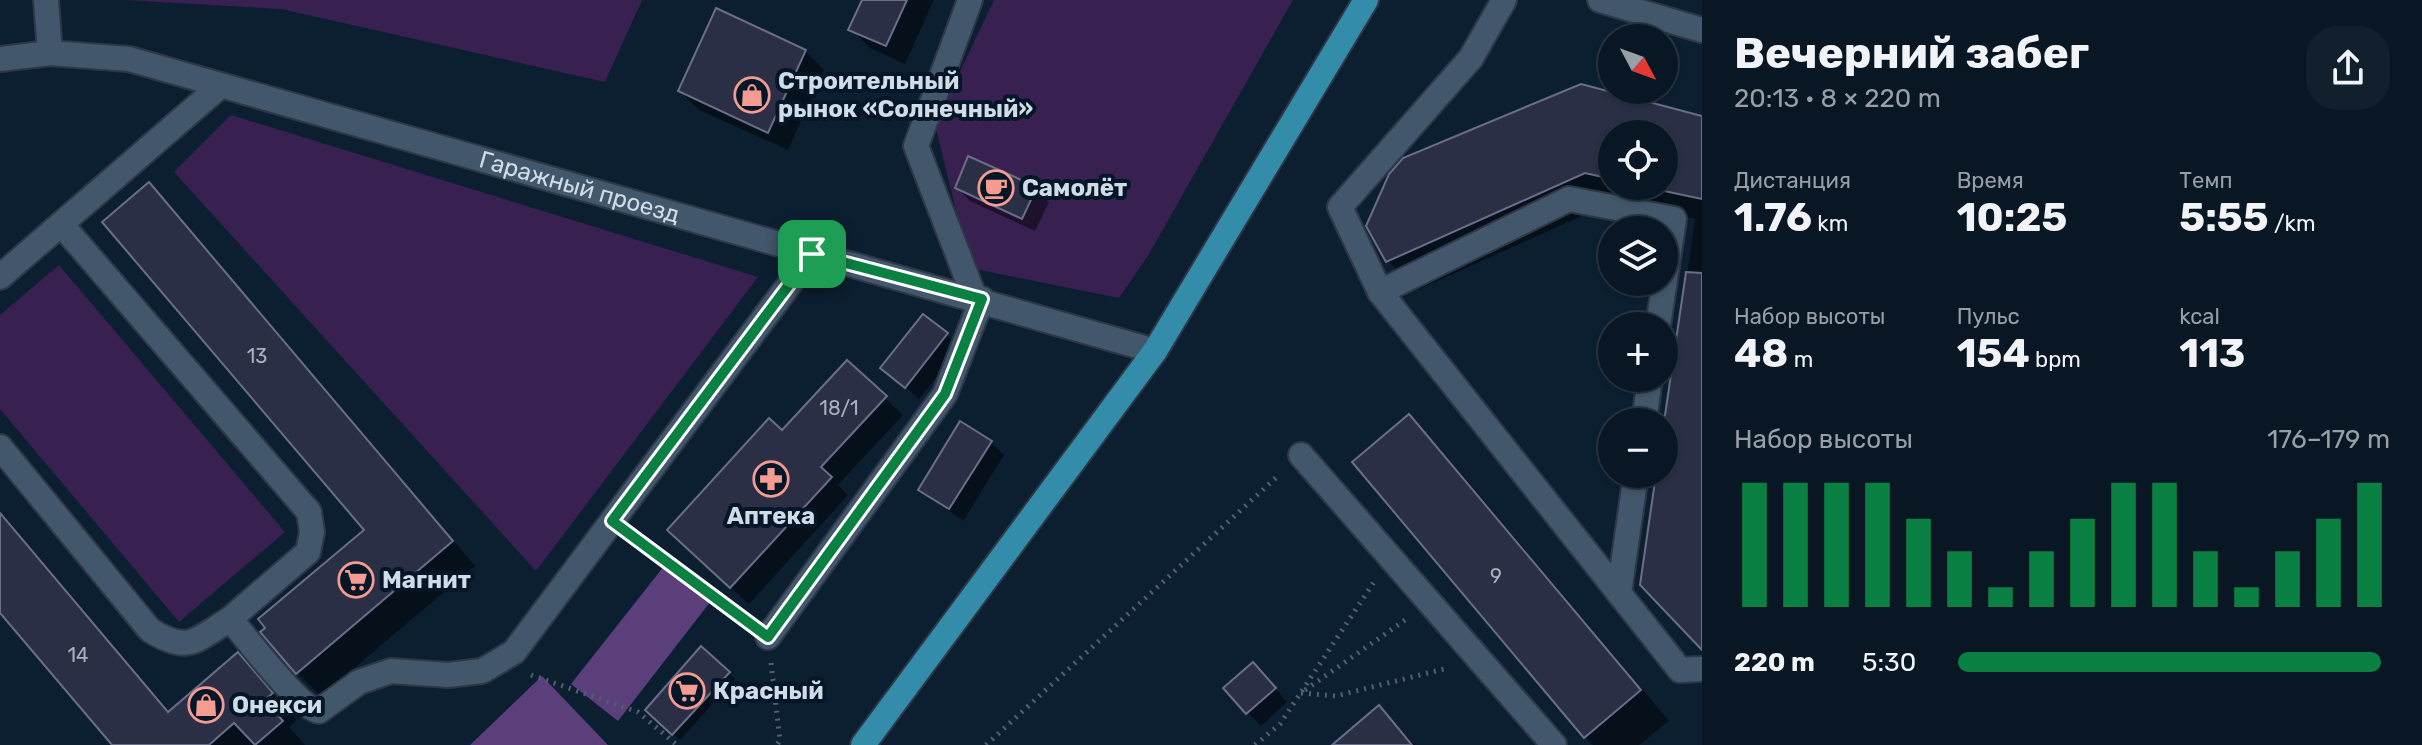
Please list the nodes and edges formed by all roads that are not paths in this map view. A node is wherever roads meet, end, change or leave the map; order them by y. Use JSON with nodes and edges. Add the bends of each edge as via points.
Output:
{"nodes":[{"id":1,"x":46,"y":0,"type":"edge"},
{"id":2,"x":970,"y":0,"type":"edge"},
{"id":3,"x":1366,"y":0,"type":"edge"},
{"id":4,"x":1504,"y":0,"type":"edge"},
{"id":5,"x":1600,"y":0,"type":"edge"},
{"id":6,"x":1702,"y":30,"type":"edge"},
{"id":7,"x":50,"y":53,"type":"junction"},
{"id":8,"x":0,"y":59,"type":"edge"},
{"id":9,"x":219,"y":87,"type":"junction"},
{"id":10,"x":61,"y":224,"type":"junction"},
{"id":11,"x":812,"y":254,"type":"junction"},
{"id":12,"x":0,"y":277,"type":"edge"},
{"id":13,"x":1380,"y":292,"type":"junction"},
{"id":14,"x":978,"y":298,"type":"junction"},
{"id":15,"x":1660,"y":312,"type":"edge"},
{"id":16,"x":1155,"y":351,"type":"junction"},
{"id":17,"x":0,"y":447,"type":"edge"},
{"id":18,"x":1301,"y":455,"type":"road end"},
{"id":19,"x":1634,"y":488,"type":"edge"},
{"id":20,"x":1619,"y":593,"type":"junction"},
{"id":21,"x":230,"y":619,"type":"junction"},
{"id":22,"x":768,"y":637,"type":"road end"},
{"id":23,"x":1702,"y":669,"type":"edge"},
{"id":24,"x":863,"y":745,"type":"edge"},
{"id":25,"x":1554,"y":745,"type":"edge"}],
"edges":[{"from":1,"to":7,"type":"street"},
{"from":2,"to":14,"type":"street","via":[[916,146]]},
{"from":3,"to":16,"type":"main road"},
{"from":4,"to":13,"type":"street","via":[[1471,58],[1340,207]]},
{"from":5,"to":6,"type":"street"},
{"from":7,"to":8,"type":"street","name":"Гаражный проезд"},
{"from":7,"to":9,"type":"street","name":"Гаражный проезд","via":[[129,59]]},
{"from":9,"to":10,"type":"street"},
{"from":9,"to":11,"type":"street","name":"Гаражный проезд"},
{"from":10,"to":12,"type":"street"},
{"from":10,"to":21,"type":"street","via":[[309,512],[308,552]]},
{"from":11,"to":14,"type":"street","name":"Гаражный проезд"},
{"from":11,"to":21,"type":"street","via":[[514,652],[482,671],[391,671],[359,682],[328,707],[312,710]]},
{"from":13,"to":15,"type":"street","via":[[1569,199],[1674,219]]},
{"from":13,"to":20,"type":"street"},
{"from":14,"to":16,"type":"street","name":"Гаражный проезд"},
{"from":14,"to":22,"type":"street","via":[[945,394]]},
{"from":16,"to":24,"type":"main road"},
{"from":17,"to":21,"type":"street","via":[[150,630],[172,644],[192,643]]},
{"from":18,"to":25,"type":"street"},
{"from":19,"to":20,"type":"street"},
{"from":20,"to":23,"type":"street","via":[[1680,670]]}]}
